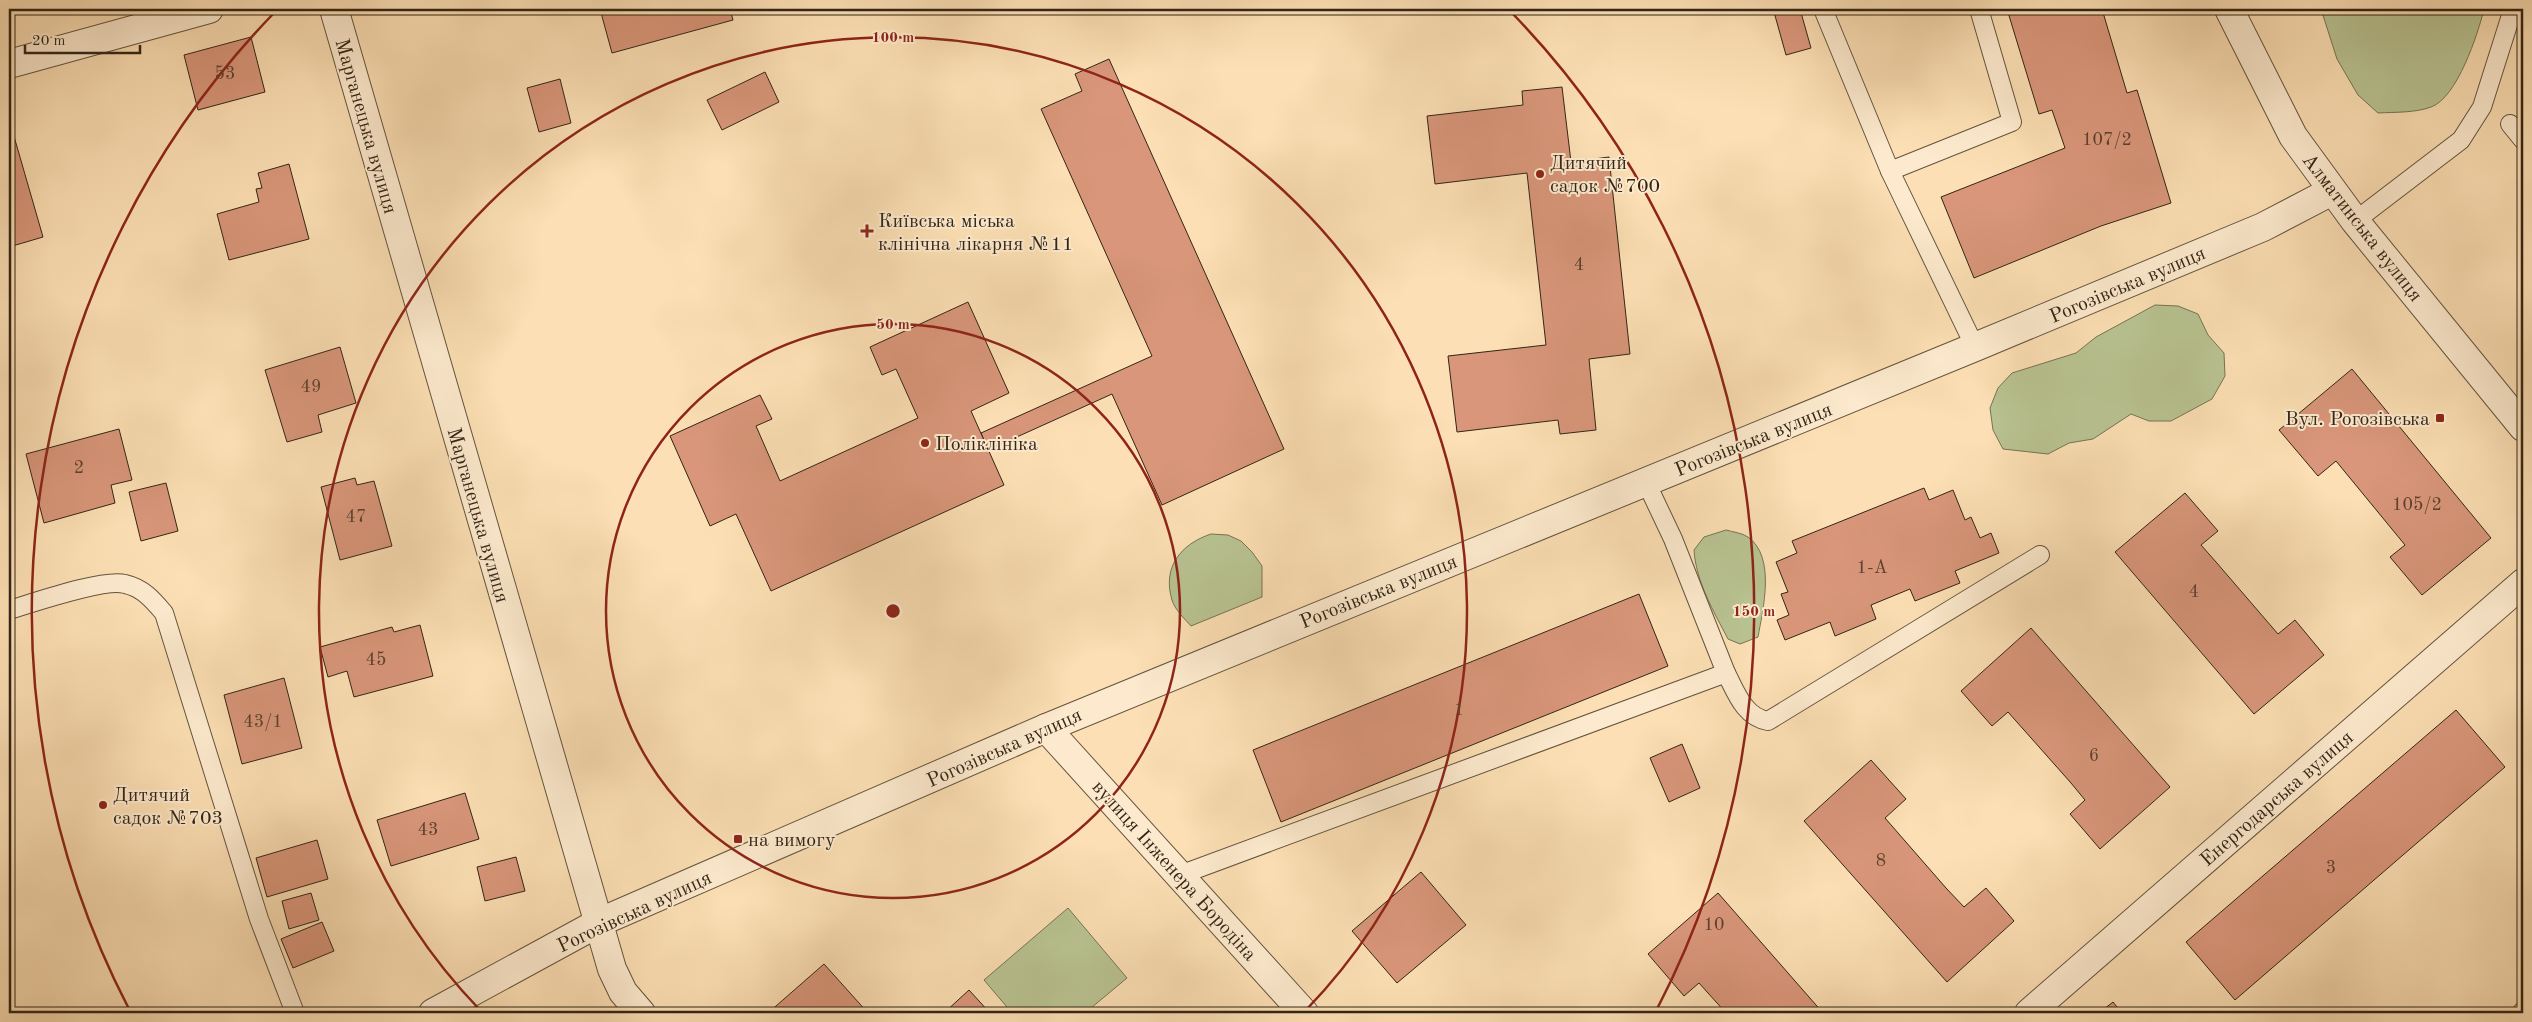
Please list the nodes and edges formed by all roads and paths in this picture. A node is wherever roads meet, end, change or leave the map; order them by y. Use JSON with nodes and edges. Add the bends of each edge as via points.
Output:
{"nodes":[{"id":1,"x":209,"y":9,"type":"edge"},
{"id":2,"x":334,"y":9,"type":"edge"},
{"id":3,"x":1824,"y":9,"type":"edge"},
{"id":4,"x":1980,"y":9,"type":"edge"},
{"id":5,"x":2229,"y":9,"type":"edge"},
{"id":6,"x":2512,"y":9,"type":"edge"},
{"id":7,"x":9,"y":64,"type":"edge"},
{"id":8,"x":2510,"y":124,"type":"dead end"},
{"id":9,"x":2523,"y":140,"type":"edge"},
{"id":10,"x":1890,"y":171,"type":"junction"},
{"id":11,"x":2332,"y":191,"type":"junction"},
{"id":12,"x":2355,"y":221,"type":"junction"},
{"id":13,"x":1975,"y":347,"type":"junction"},
{"id":14,"x":2523,"y":427,"type":"edge"},
{"id":15,"x":1646,"y":482,"type":"junction"},
{"id":16,"x":2040,"y":555,"type":"dead end"},
{"id":17,"x":2523,"y":583,"type":"edge"},
{"id":18,"x":9,"y":610,"type":"edge"},
{"id":19,"x":1726,"y":672,"type":"junction"},
{"id":20,"x":1046,"y":728,"type":"junction"},
{"id":21,"x":1180,"y":875,"type":"junction"},
{"id":22,"x":600,"y":922,"type":"junction"},
{"id":23,"x":295,"y":1013,"type":"edge"},
{"id":24,"x":433,"y":1013,"type":"edge"},
{"id":25,"x":641,"y":1013,"type":"edge"},
{"id":26,"x":1304,"y":1013,"type":"edge"},
{"id":27,"x":2029,"y":1013,"type":"edge"}],
"edges":[{"from":1,"to":7,"type":"street"},
{"from":2,"to":22,"type":"street","name":"Марганецька вулиця","via":[[581,866]]},
{"from":3,"to":10,"type":"lane"},
{"from":4,"to":10,"type":"lane","via":[[2012,122]]},
{"from":5,"to":11,"type":"street","name":"Алматинська вулиця","via":[[2293,136]]},
{"from":6,"to":12,"type":"lane","via":[[2482,107],[2461,140]]},
{"from":8,"to":9,"type":"lane"},
{"from":10,"to":13,"type":"lane"},
{"from":11,"to":12,"type":"street","name":"Алматинська вулиця"},
{"from":11,"to":13,"type":"street","name":"Рогозівська вулиця","via":[[2263,227]]},
{"from":12,"to":14,"type":"street","name":"Алматинська вулиця"},
{"from":13,"to":15,"type":"street","name":"Рогозівська вулиця"},
{"from":15,"to":19,"type":"lane"},
{"from":15,"to":20,"type":"street","name":"Рогозівська вулиця"},
{"from":16,"to":19,"type":"lane","via":[[1768,721],[1757,719],[1745,708]]},
{"from":17,"to":27,"type":"street","name":"Енергодарська вулиця"},
{"from":18,"to":23,"type":"lane","via":[[105,584],[124,583],[148,594],[164,613],[259,919]]},
{"from":19,"to":21,"type":"lane"},
{"from":20,"to":21,"type":"street","name":"вулиця Інженера Бородіна"},
{"from":20,"to":22,"type":"street","name":"Рогозівська вулиця"},
{"from":21,"to":26,"type":"street","name":"вулиця Інженера Бородіна"},
{"from":22,"to":24,"type":"street","name":"Рогозівська вулиця"},
{"from":22,"to":25,"type":"street","name":"Марганецька вулиця","via":[[612,969],[623,992]]}]}
